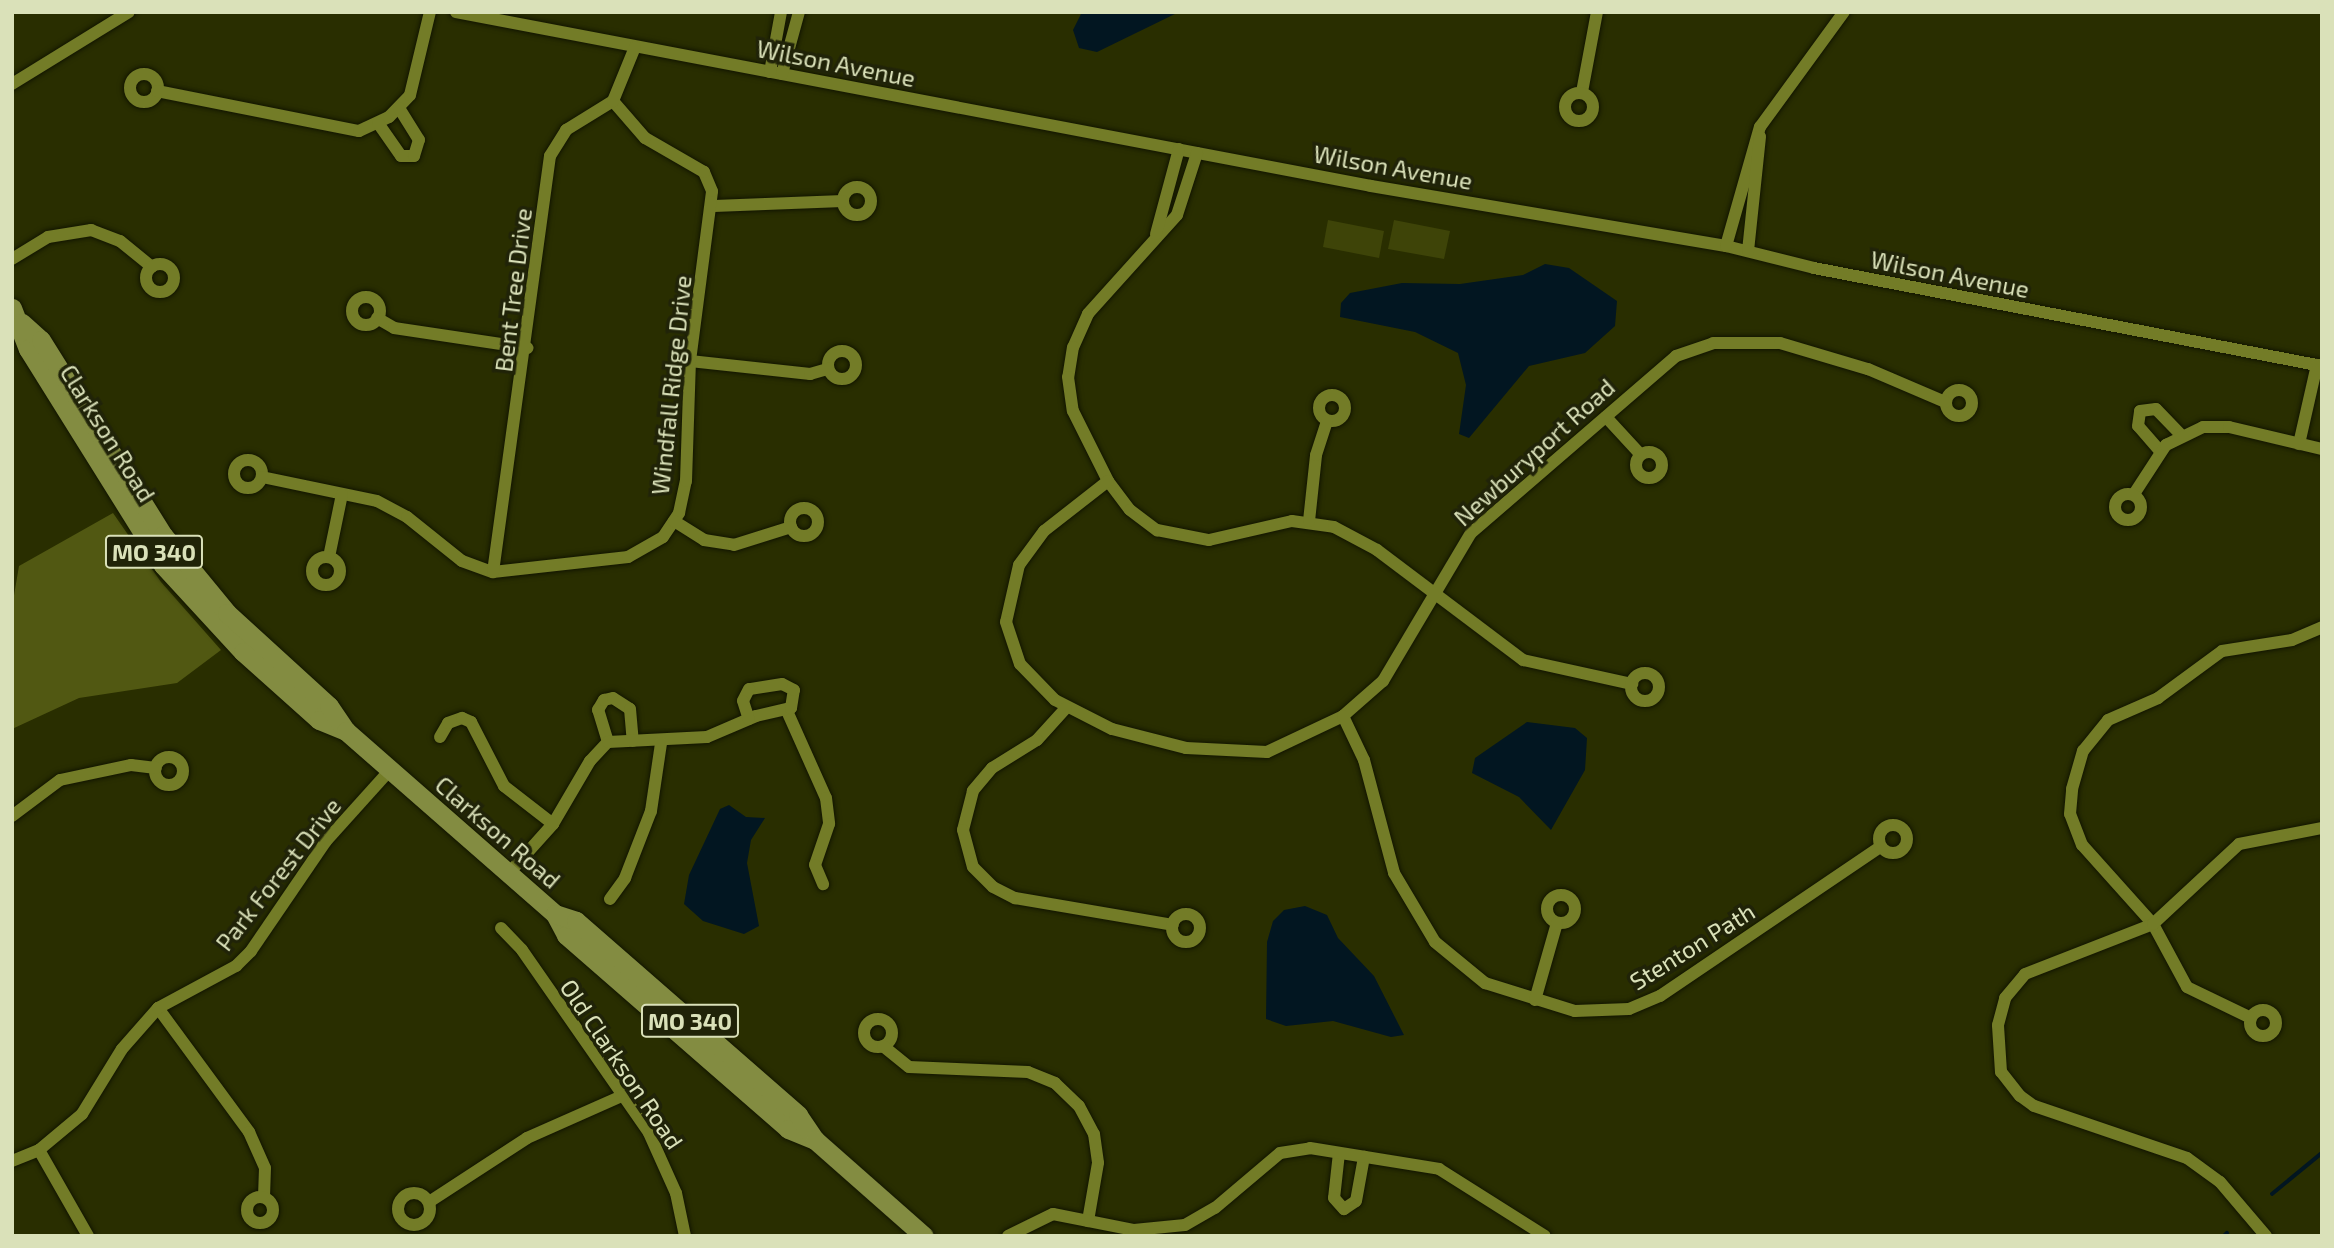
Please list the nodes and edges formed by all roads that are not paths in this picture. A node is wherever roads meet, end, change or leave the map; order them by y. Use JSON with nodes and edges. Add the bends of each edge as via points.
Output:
{"nodes":[{"id":1,"x":129,"y":12,"type":"edge"},
{"id":2,"x":430,"y":12,"type":"edge"},
{"id":3,"x":456,"y":12,"type":"edge"},
{"id":4,"x":781,"y":12,"type":"edge"},
{"id":5,"x":799,"y":12,"type":"edge"},
{"id":6,"x":1597,"y":12,"type":"edge"},
{"id":7,"x":1844,"y":12,"type":"edge"},
{"id":8,"x":635,"y":47,"type":"junction"},
{"id":9,"x":776,"y":73,"type":"junction"},
{"id":10,"x":12,"y":84,"type":"edge"},
{"id":11,"x":157,"y":91,"type":"dead end"},
{"id":12,"x":1582,"y":92,"type":"dead end"},
{"id":13,"x":613,"y":102,"type":"junction"},
{"id":14,"x":399,"y":108,"type":"junction"},
{"id":15,"x":378,"y":123,"type":"junction"},
{"id":16,"x":1761,"y":125,"type":"junction"},
{"id":17,"x":1179,"y":149,"type":"junction"},
{"id":18,"x":1197,"y":153,"type":"junction"},
{"id":19,"x":843,"y":201,"type":"dead end"},
{"id":20,"x":714,"y":206,"type":"junction"},
{"id":21,"x":1156,"y":234,"type":"junction"},
{"id":22,"x":1727,"y":246,"type":"junction"},
{"id":23,"x":1748,"y":251,"type":"junction"},
{"id":24,"x":12,"y":259,"type":"edge"},
{"id":25,"x":152,"y":267,"type":"dead end"},
{"id":26,"x":17,"y":316,"type":"edge"},
{"id":27,"x":377,"y":318,"type":"dead end"},
{"id":28,"x":528,"y":348,"type":"junction"},
{"id":29,"x":690,"y":361,"type":"junction"},
{"id":30,"x":2319,"y":365,"type":"edge"},
{"id":31,"x":828,"y":369,"type":"dead end"},
{"id":32,"x":1945,"y":402,"type":"dead end"},
{"id":33,"x":1606,"y":417,"type":"junction"},
{"id":34,"x":1327,"y":421,"type":"dead end"},
{"id":35,"x":2180,"y":435,"type":"junction"},
{"id":36,"x":2299,"y":444,"type":"junction"},
{"id":37,"x":2322,"y":449,"type":"edge"},
{"id":38,"x":2160,"y":451,"type":"junction"},
{"id":39,"x":1640,"y":454,"type":"dead end"},
{"id":40,"x":262,"y":477,"type":"dead end"},
{"id":41,"x":1108,"y":481,"type":"junction"},
{"id":42,"x":342,"y":494,"type":"junction"},
{"id":43,"x":2134,"y":494,"type":"dead end"},
{"id":44,"x":674,"y":521,"type":"junction"},
{"id":45,"x":1309,"y":521,"type":"junction"},
{"id":46,"x":791,"y":527,"type":"dead end"},
{"id":47,"x":329,"y":557,"type":"dead end"},
{"id":48,"x":493,"y":572,"type":"junction"},
{"id":49,"x":1430,"y":594,"type":"junction"},
{"id":50,"x":2322,"y":627,"type":"edge"},
{"id":51,"x":1632,"y":684,"type":"dead end"},
{"id":52,"x":1066,"y":708,"type":"junction"},
{"id":53,"x":787,"y":710,"type":"junction"},
{"id":54,"x":1343,"y":716,"type":"junction"},
{"id":55,"x":749,"y":719,"type":"junction"},
{"id":56,"x":440,"y":737,"type":"dead end"},
{"id":57,"x":633,"y":741,"type":"junction"},
{"id":58,"x":608,"y":742,"type":"junction"},
{"id":59,"x":661,"y":743,"type":"junction"},
{"id":60,"x":156,"y":768,"type":"dead end"},
{"id":61,"x":390,"y":771,"type":"junction"},
{"id":62,"x":12,"y":816,"type":"edge"},
{"id":63,"x":553,"y":824,"type":"junction"},
{"id":64,"x":2322,"y":828,"type":"edge"},
{"id":65,"x":1879,"y":848,"type":"dead end"},
{"id":66,"x":509,"y":873,"type":"junction"},
{"id":67,"x":823,"y":884,"type":"dead end"},
{"id":68,"x":610,"y":899,"type":"dead end"},
{"id":69,"x":1557,"y":923,"type":"dead end"},
{"id":70,"x":2153,"y":924,"type":"junction"},
{"id":71,"x":1173,"y":925,"type":"dead end"},
{"id":72,"x":501,"y":928,"type":"dead end"},
{"id":73,"x":1535,"y":1000,"type":"junction"},
{"id":74,"x":158,"y":1008,"type":"junction"},
{"id":75,"x":2250,"y":1018,"type":"dead end"},
{"id":76,"x":883,"y":1046,"type":"dead end"},
{"id":77,"x":622,"y":1097,"type":"junction"},
{"id":78,"x":38,"y":1150,"type":"junction"},
{"id":79,"x":1339,"y":1153,"type":"junction"},
{"id":80,"x":1364,"y":1157,"type":"junction"},
{"id":81,"x":12,"y":1161,"type":"edge"},
{"id":82,"x":264,"y":1197,"type":"dead end"},
{"id":83,"x":429,"y":1202,"type":"dead end"},
{"id":84,"x":1088,"y":1221,"type":"junction"},
{"id":85,"x":88,"y":1236,"type":"edge"},
{"id":86,"x":685,"y":1236,"type":"edge"},
{"id":87,"x":924,"y":1236,"type":"edge"},
{"id":88,"x":1008,"y":1236,"type":"edge"},
{"id":89,"x":1545,"y":1236,"type":"edge"},
{"id":90,"x":2266,"y":1236,"type":"edge"}],
"edges":[{"from":1,"to":10,"type":"street"},
{"from":2,"to":14,"type":"street","via":[[416,79]]},
{"from":3,"to":8,"type":"street","name":"Wilson Avenue"},
{"from":4,"to":9,"type":"street"},
{"from":5,"to":9,"type":"street"},
{"from":6,"to":12,"type":"street"},
{"from":7,"to":16,"type":"street"},
{"from":8,"to":9,"type":"street","name":"Wilson Avenue"},
{"from":8,"to":13,"type":"street"},
{"from":9,"to":17,"type":"street","name":"Wilson Avenue"},
{"from":11,"to":15,"type":"street","via":[[342,131]]},
{"from":13,"to":20,"type":"street","name":"Windfall Ridge Drive","via":[[645,138],[704,172]]},
{"from":13,"to":28,"type":"street","name":"Bent Tree Drive","via":[[576,121],[550,156]]},
{"from":14,"to":15,"type":"street"},
{"from":14,"to":15,"type":"street","via":[[419,139],[414,156],[401,156]]},
{"from":16,"to":22,"type":"street"},
{"from":16,"to":23,"type":"street"},
{"from":17,"to":18,"type":"street","name":"Wilson Avenue"},
{"from":17,"to":21,"type":"street"},
{"from":18,"to":21,"type":"street","via":[[1177,215]]},
{"from":18,"to":22,"type":"street","name":"Wilson Avenue"},
{"from":19,"to":20,"type":"street"},
{"from":20,"to":29,"type":"street","name":"Windfall Ridge Drive"},
{"from":21,"to":41,"type":"street","via":[[1088,314],[1073,348],[1073,411]]},
{"from":22,"to":23,"type":"street","name":"Wilson Avenue"},
{"from":23,"to":30,"type":"street","name":"Wilson Avenue"},
{"from":24,"to":25,"type":"street","via":[[48,237],[91,230],[120,240]]},
{"from":26,"to":61,"type":"main road","name":"Clarkson Road","number":"MO 340","via":[[41,340],[184,565],[248,634],[329,706],[346,731]]},
{"from":27,"to":28,"type":"street","via":[[394,328]]},
{"from":28,"to":48,"type":"street","name":"Bent Tree Drive"},
{"from":29,"to":31,"type":"street","via":[[810,374]]},
{"from":29,"to":44,"type":"street","name":"Windfall Ridge Drive","via":[[685,481]]},
{"from":30,"to":36,"type":"street"},
{"from":32,"to":33,"type":"street","name":"Newburyport Road","via":[[1868,369],[1756,340],[1713,343],[1676,356]]},
{"from":33,"to":39,"type":"street"},
{"from":33,"to":49,"type":"street","name":"Newburyport Road","via":[[1471,533]]},
{"from":34,"to":45,"type":"street","via":[[1316,455]]},
{"from":35,"to":36,"type":"street","via":[[2219,426]]},
{"from":35,"to":38,"type":"street"},
{"from":35,"to":38,"type":"street","via":[[2156,409],[2140,411],[2138,426]]},
{"from":36,"to":37,"type":"street"},
{"from":38,"to":43,"type":"street"},
{"from":40,"to":42,"type":"street","name":"Windfall Ridge Drive"},
{"from":41,"to":45,"type":"street","via":[[1142,522],[1177,536],[1209,540]]},
{"from":41,"to":52,"type":"street","via":[[1034,541],[1008,603],[1007,635],[1020,664]]},
{"from":42,"to":47,"type":"street"},
{"from":42,"to":48,"type":"street","name":"Windfall Ridge Drive","via":[[392,509],[463,561]]},
{"from":44,"to":46,"type":"street","via":[[704,540],[734,545]]},
{"from":44,"to":48,"type":"street","name":"Windfall Ridge Drive","via":[[663,537],[628,557]]},
{"from":45,"to":49,"type":"street","via":[[1356,536]]},
{"from":49,"to":51,"type":"street","via":[[1523,660]]},
{"from":49,"to":54,"type":"street","name":"Newburyport Road","via":[[1383,681]]},
{"from":50,"to":70,"type":"street","via":[[2292,640],[2222,651],[2158,698],[2108,720],[2083,751],[2070,801],[2076,835]]},
{"from":52,"to":54,"type":"street","name":"Newburyport Road","via":[[1134,736],[1241,753],[1266,752]]},
{"from":52,"to":71,"type":"street","via":[[1037,740],[992,768],[973,791],[963,830],[973,867],[993,887],[1016,898]]},
{"from":53,"to":55,"type":"street"},
{"from":53,"to":55,"type":"street","via":[[797,696],[789,685],[749,689],[743,701]]},
{"from":53,"to":67,"type":"street","via":[[826,798],[829,824],[815,865]]},
{"from":54,"to":73,"type":"street","name":"Stenton Path","via":[[1364,760],[1394,873],[1413,912],[1462,968]]},
{"from":55,"to":59,"type":"street","via":[[707,737]]},
{"from":56,"to":63,"type":"street","via":[[448,723],[462,718],[471,722],[504,786]]},
{"from":57,"to":58,"type":"street"},
{"from":57,"to":58,"type":"street","via":[[630,709],[613,698],[604,700],[598,710]]},
{"from":57,"to":59,"type":"street"},
{"from":58,"to":63,"type":"street","via":[[590,761]]},
{"from":59,"to":68,"type":"street","via":[[651,811],[625,878]]},
{"from":60,"to":62,"type":"street","via":[[131,765],[60,780]]},
{"from":61,"to":66,"type":"main road","name":"Clarkson Road","number":"MO 340"},
{"from":61,"to":74,"type":"street","name":"Park Forest Drive","via":[[326,841],[243,959]]},
{"from":63,"to":66,"type":"street"},
{"from":64,"to":70,"type":"street","via":[[2239,844]]},
{"from":65,"to":73,"type":"street","name":"Stenton Path","via":[[1660,996],[1629,1009],[1598,1011]]},
{"from":66,"to":87,"type":"main road","name":"Clarkson Road","number":"MO 340","via":[[555,914],[576,921],[798,1115],[815,1140]]},
{"from":69,"to":73,"type":"street"},
{"from":70,"to":75,"type":"street","via":[[2187,987]]},
{"from":70,"to":90,"type":"street","via":[[2129,937],[2052,960],[2014,984],[1998,1025],[2001,1072],[2034,1106],[2187,1158],[2220,1182]]},
{"from":72,"to":77,"type":"street","name":"Old Clarkson Road","via":[[522,950]]},
{"from":74,"to":78,"type":"street","name":"Park Forest Drive","via":[[127,1043],[82,1114]]},
{"from":74,"to":82,"type":"street","via":[[249,1132],[265,1168]]},
{"from":76,"to":84,"type":"street","via":[[909,1067],[1028,1072],[1055,1083],[1079,1106],[1094,1134],[1098,1163]]},
{"from":77,"to":83,"type":"street","via":[[527,1138]]},
{"from":77,"to":86,"type":"street","name":"Old Clarkson Road","via":[[664,1162]]},
{"from":78,"to":81,"type":"street","name":"Park Forest Drive"},
{"from":78,"to":85,"type":"street"},
{"from":79,"to":80,"type":"street"},
{"from":79,"to":80,"type":"street","via":[[1334,1198],[1344,1209],[1356,1201]]},
{"from":79,"to":84,"type":"street","via":[[1310,1148],[1280,1153],[1215,1208],[1185,1225],[1134,1230]]},
{"from":80,"to":89,"type":"street","via":[[1438,1169]]},
{"from":84,"to":88,"type":"street","via":[[1039,1217]]}]}
